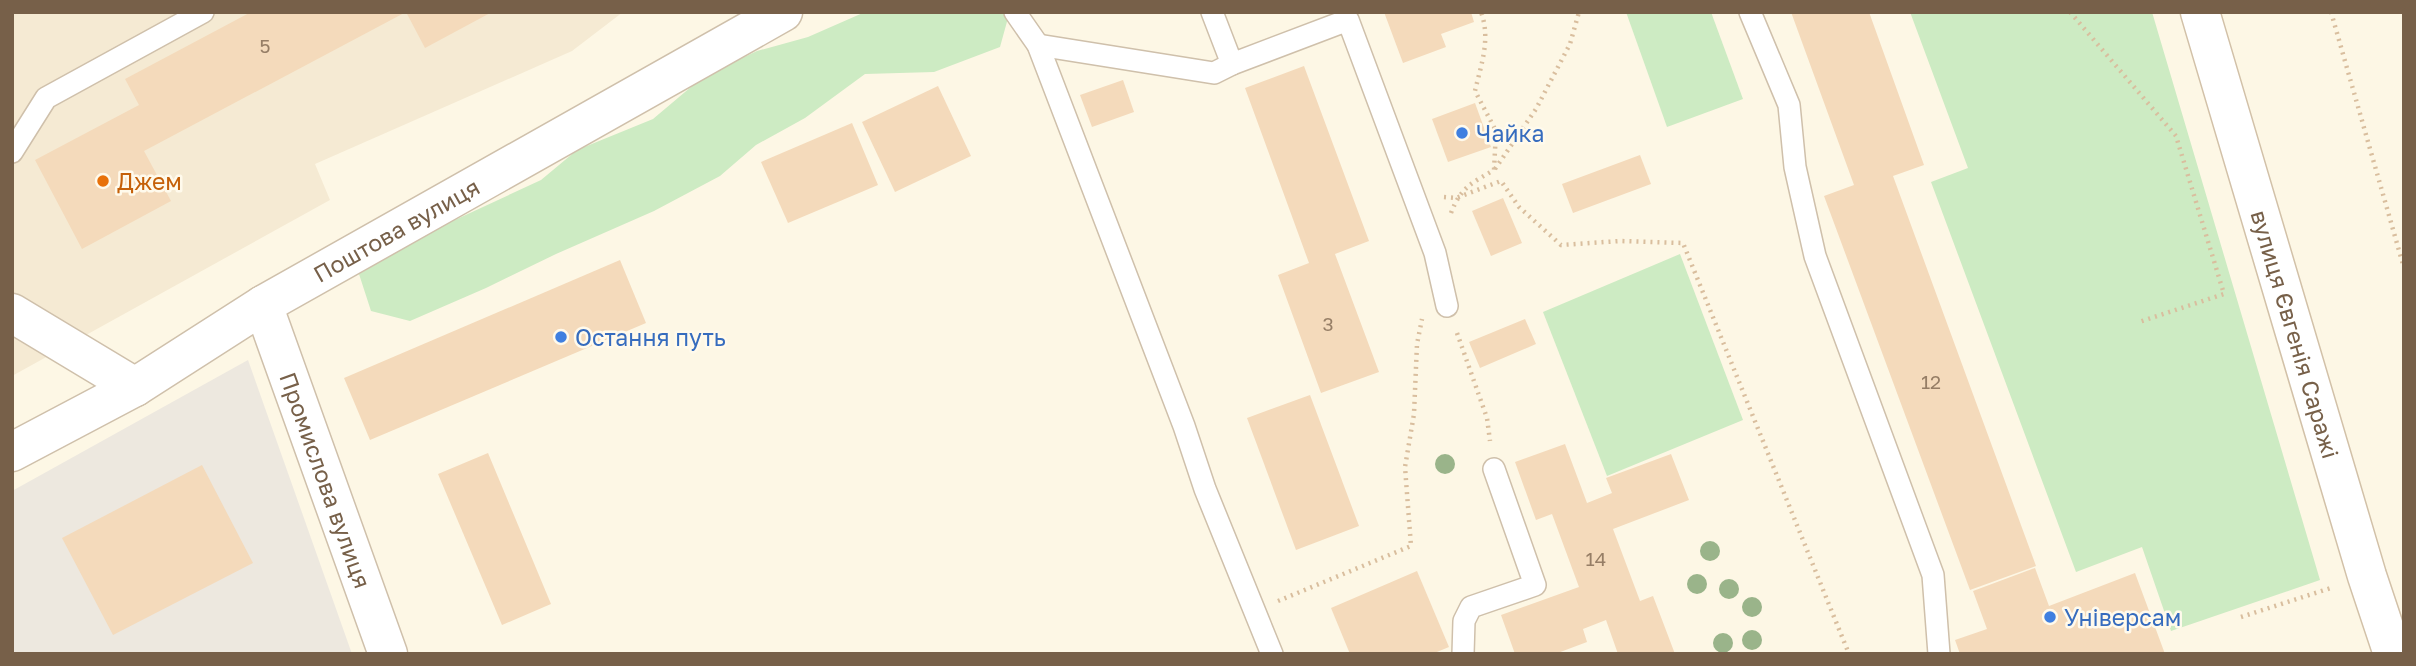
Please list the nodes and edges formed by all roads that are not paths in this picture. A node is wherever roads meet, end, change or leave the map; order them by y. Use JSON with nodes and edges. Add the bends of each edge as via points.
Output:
{"nodes":[{"id":1,"x":203,"y":12,"type":"edge"},
{"id":2,"x":783,"y":12,"type":"edge"},
{"id":3,"x":1015,"y":12,"type":"edge"},
{"id":4,"x":1212,"y":12,"type":"edge"},
{"id":5,"x":1750,"y":12,"type":"edge"},
{"id":6,"x":2200,"y":12,"type":"edge"},
{"id":7,"x":1038,"y":45,"type":"junction"},
{"id":8,"x":1232,"y":64,"type":"junction"},
{"id":9,"x":12,"y":152,"type":"edge"},
{"id":10,"x":263,"y":305,"type":"junction"},
{"id":11,"x":1447,"y":306,"type":"road end"},
{"id":12,"x":12,"y":313,"type":"edge"},
{"id":13,"x":135,"y":387,"type":"junction"},
{"id":14,"x":12,"y":452,"type":"edge"},
{"id":15,"x":1494,"y":469,"type":"road end"},
{"id":16,"x":388,"y":654,"type":"edge"},
{"id":17,"x":1272,"y":654,"type":"edge"},
{"id":18,"x":1464,"y":654,"type":"edge"},
{"id":19,"x":1939,"y":654,"type":"edge"},
{"id":20,"x":2393,"y":654,"type":"edge"}],
"edges":[{"from":1,"to":9,"type":"lane","via":[[46,98]]},
{"from":2,"to":10,"type":"street","name":"Поштова вулиця"},
{"from":3,"to":7,"type":"lane"},
{"from":4,"to":8,"type":"lane"},
{"from":5,"to":19,"type":"lane","via":[[1789,105],[1795,167],[1815,256],[1933,575]]},
{"from":6,"to":20,"type":"street","name":"вулиця Євгенія Саражі"},
{"from":7,"to":8,"type":"lane","via":[[1214,73]]},
{"from":7,"to":17,"type":"lane"},
{"from":8,"to":11,"type":"lane","via":[[1348,20],[1435,253]]},
{"from":10,"to":13,"type":"street","name":"Поштова вулиця"},
{"from":10,"to":16,"type":"street","name":"Промислова вулиця"},
{"from":12,"to":13,"type":"street"},
{"from":13,"to":14,"type":"street","name":"Поштова вулиця"},
{"from":15,"to":18,"type":"lane","via":[[1535,585],[1471,607],[1464,621]]}]}
